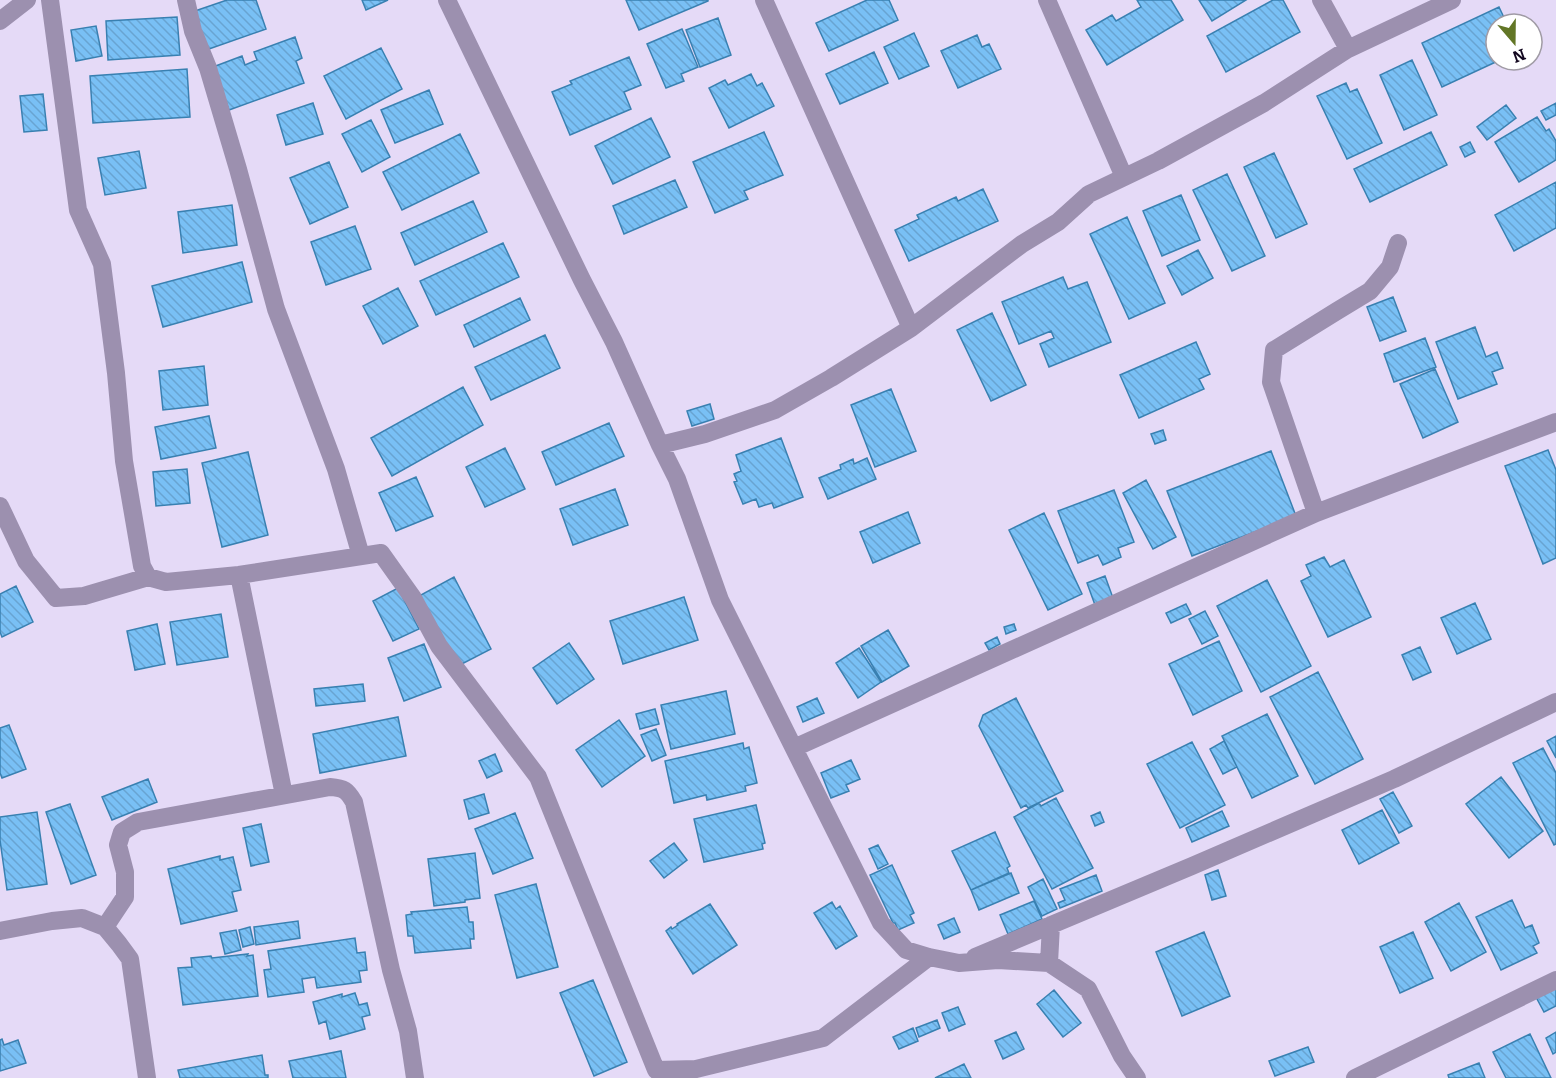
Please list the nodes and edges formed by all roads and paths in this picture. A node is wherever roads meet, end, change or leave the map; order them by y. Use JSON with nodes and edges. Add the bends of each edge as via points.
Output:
{"nodes":[{"id":1,"x":27,"y":0,"type":"edge"},
{"id":2,"x":50,"y":0,"type":"edge"},
{"id":3,"x":186,"y":0,"type":"edge"},
{"id":4,"x":447,"y":0,"type":"edge"},
{"id":5,"x":764,"y":0,"type":"edge"},
{"id":6,"x":1047,"y":0,"type":"edge"},
{"id":7,"x":1321,"y":0,"type":"edge"},
{"id":8,"x":1452,"y":0,"type":"edge"},
{"id":9,"x":0,"y":21,"type":"edge"},
{"id":10,"x":1348,"y":49,"type":"junction"},
{"id":11,"x":1124,"y":177,"type":"junction"},
{"id":12,"x":1398,"y":243,"type":"dead end"},
{"id":13,"x":911,"y":328,"type":"junction"},
{"id":14,"x":1556,"y":422,"type":"edge"},
{"id":15,"x":660,"y":444,"type":"junction"},
{"id":16,"x":0,"y":506,"type":"edge"},
{"id":17,"x":1316,"y":513,"type":"junction"},
{"id":18,"x":361,"y":556,"type":"junction"},
{"id":19,"x":239,"y":575,"type":"junction"},
{"id":20,"x":148,"y":577,"type":"junction"},
{"id":21,"x":1556,"y":702,"type":"edge"},
{"id":22,"x":794,"y":748,"type":"junction"},
{"id":23,"x":284,"y":795,"type":"junction"},
{"id":24,"x":1051,"y":925,"type":"junction"},
{"id":25,"x":105,"y":927,"type":"junction"},
{"id":26,"x":0,"y":932,"type":"edge"},
{"id":27,"x":929,"y":957,"type":"junction"},
{"id":28,"x":959,"y":963,"type":"junction"},
{"id":29,"x":1050,"y":963,"type":"junction"},
{"id":30,"x":1556,"y":980,"type":"edge"},
{"id":31,"x":147,"y":1078,"type":"edge"},
{"id":32,"x":415,"y":1078,"type":"edge"},
{"id":33,"x":1137,"y":1078,"type":"edge"},
{"id":34,"x":1355,"y":1078,"type":"edge"}],
"edges":[{"from":1,"to":9,"type":"street"},
{"from":2,"to":20,"type":"street","via":[[78,210],[102,264],[124,461],[142,566]]},
{"from":3,"to":18,"type":"street","via":[[232,147],[276,309],[336,468]]},
{"from":4,"to":15,"type":"street"},
{"from":5,"to":13,"type":"street"},
{"from":6,"to":11,"type":"street"},
{"from":7,"to":10,"type":"street"},
{"from":8,"to":10,"type":"street"},
{"from":10,"to":11,"type":"street","via":[[1264,103]]},
{"from":11,"to":13,"type":"street","via":[[1089,194],[1058,222],[1022,244]]},
{"from":12,"to":17,"type":"street","via":[[1390,267],[1370,291],[1274,350],[1271,382]]},
{"from":13,"to":15,"type":"street","via":[[775,410],[705,434]]},
{"from":14,"to":17,"type":"street"},
{"from":15,"to":22,"type":"street","via":[[677,479],[720,600]]},
{"from":16,"to":20,"type":"street","via":[[26,561],[56,598],[84,597]]},
{"from":17,"to":22,"type":"street"},
{"from":18,"to":19,"type":"street"},
{"from":18,"to":27,"type":"street","via":[[381,553],[413,598],[439,646],[538,777],[656,1070],[696,1068],[822,1038]]},
{"from":19,"to":20,"type":"street","via":[[166,582]]},
{"from":19,"to":23,"type":"street"},
{"from":21,"to":24,"type":"street","via":[[1394,779]]},
{"from":22,"to":27,"type":"street","via":[[881,923],[906,950]]},
{"from":23,"to":25,"type":"street","via":[[138,822],[122,832],[118,845],[125,872],[125,897]]},
{"from":23,"to":32,"type":"street","via":[[330,787],[347,791],[354,802],[408,1031]]},
{"from":24,"to":28,"type":"street"},
{"from":24,"to":29,"type":"street"},
{"from":25,"to":26,"type":"street","via":[[82,918]]},
{"from":25,"to":31,"type":"street","via":[[130,960]]},
{"from":27,"to":28,"type":"street"},
{"from":28,"to":29,"type":"street"},
{"from":29,"to":33,"type":"street","via":[[1088,989]]},
{"from":30,"to":34,"type":"street"}]}
